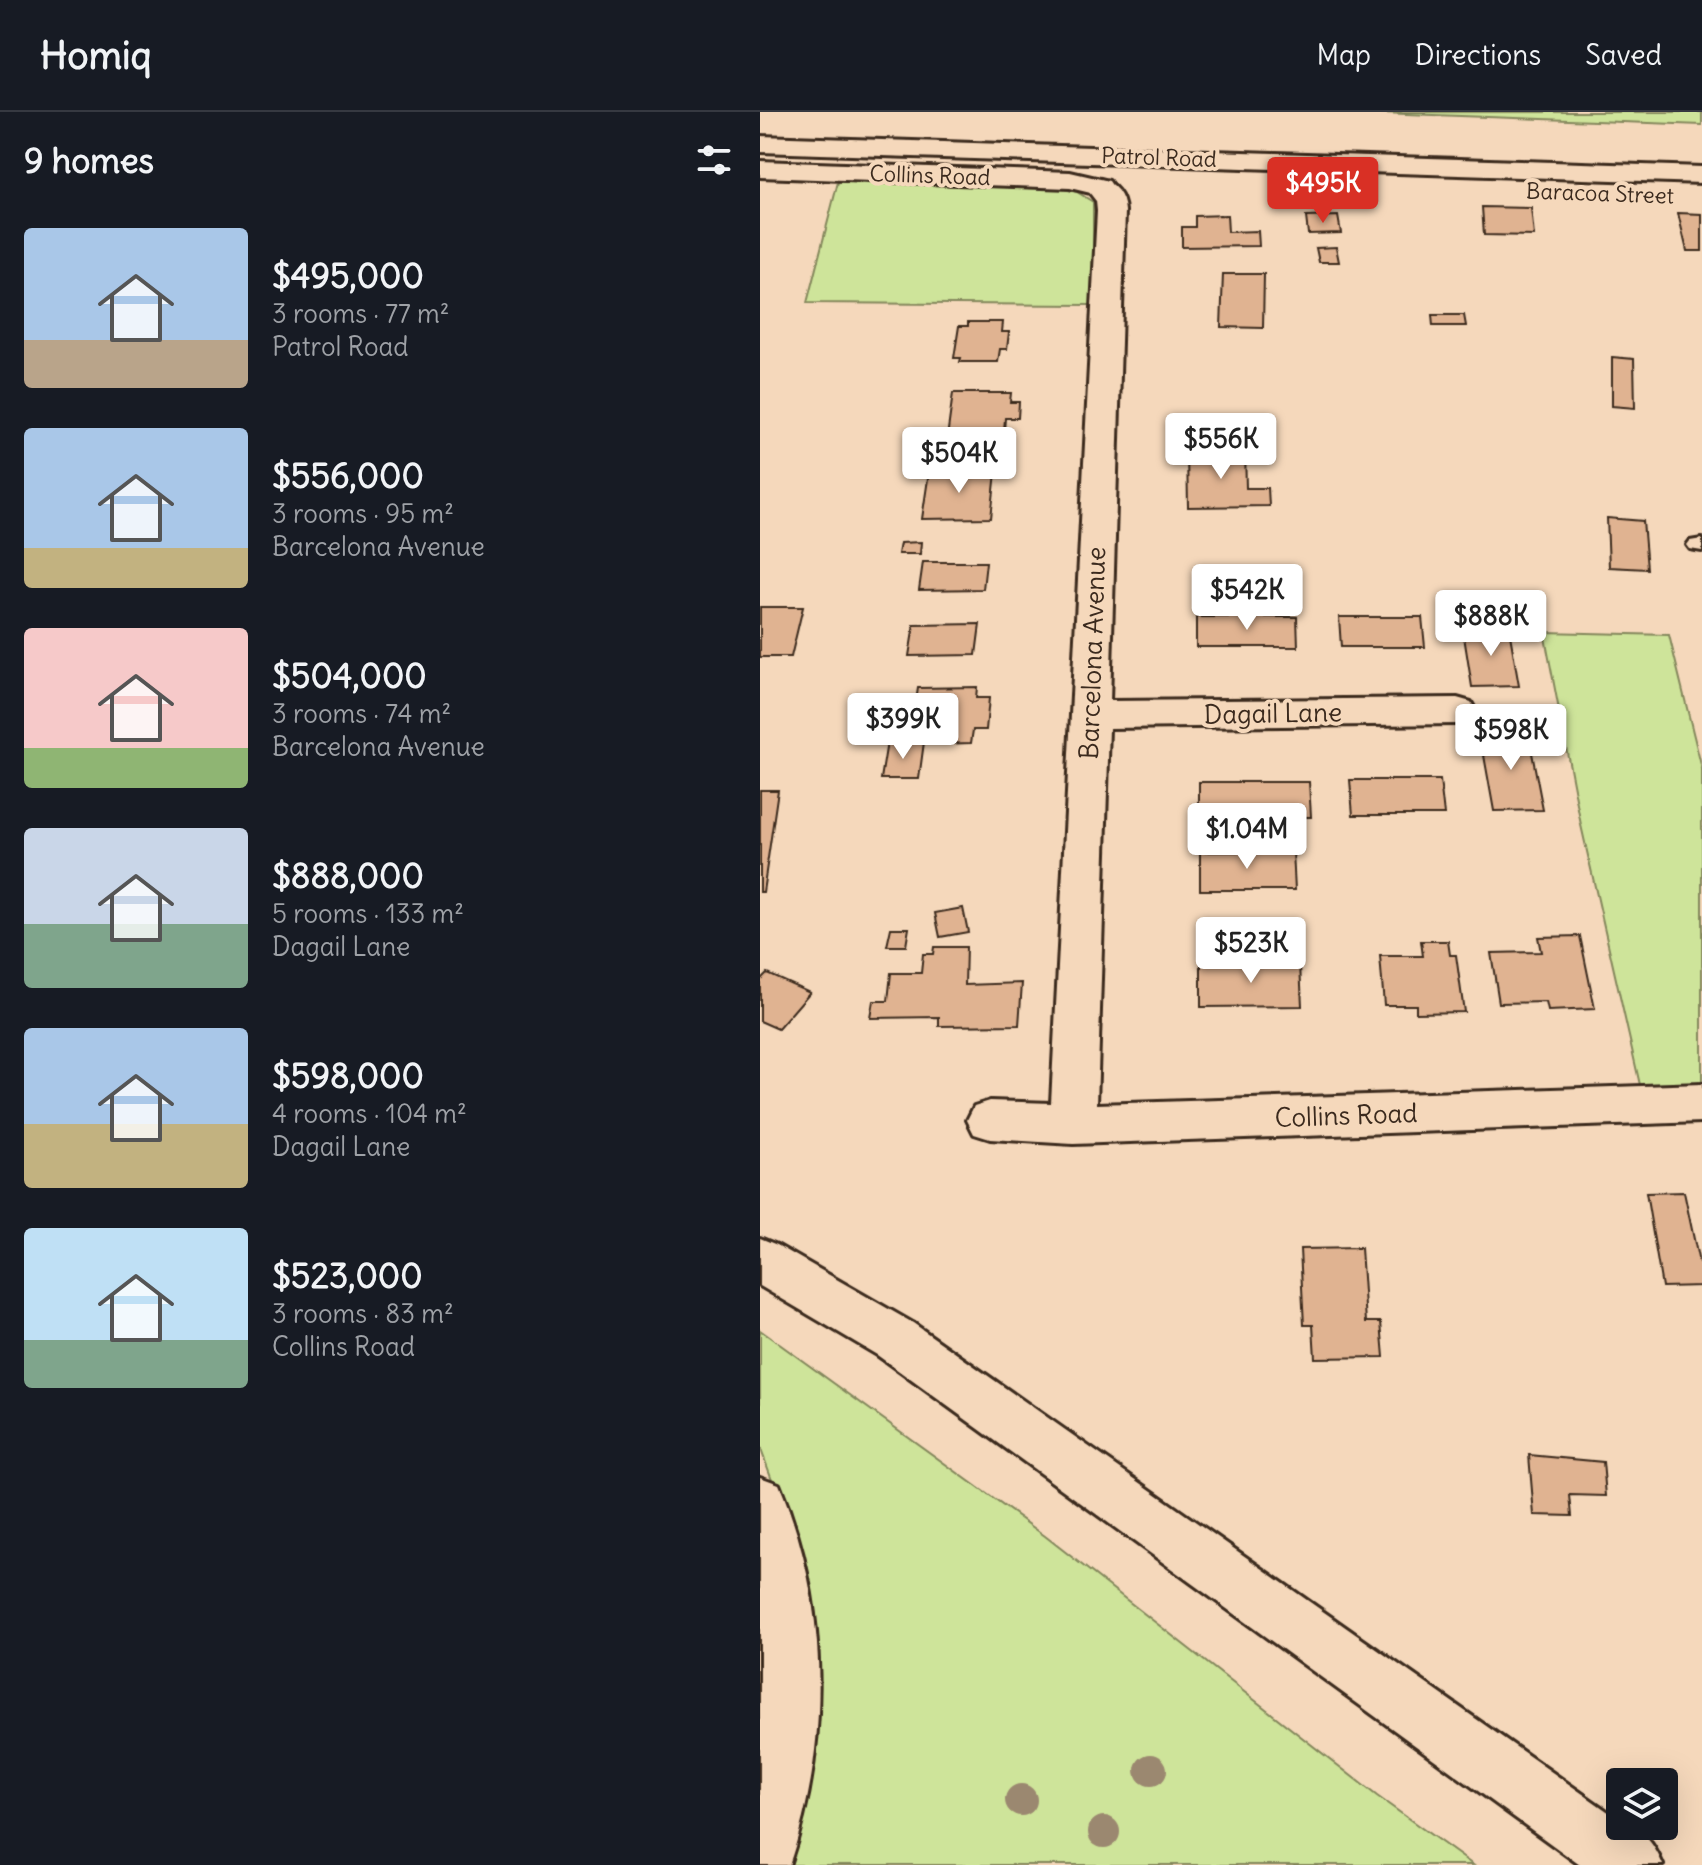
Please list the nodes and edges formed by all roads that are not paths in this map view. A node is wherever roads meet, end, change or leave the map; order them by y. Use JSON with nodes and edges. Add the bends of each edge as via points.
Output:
{"nodes":[{"id":1,"x":760,"y":144,"type":"edge"},
{"id":2,"x":760,"y":169,"type":"edge"},
{"id":3,"x":1702,"y":175,"type":"edge"},
{"id":4,"x":1099,"y":187,"type":"joint"},
{"id":5,"x":1497,"y":190,"type":"dead end"},
{"id":6,"x":1702,"y":196,"type":"edge"},
{"id":7,"x":1457,"y":711,"type":"dead end"},
{"id":8,"x":1089,"y":715,"type":"junction"},
{"id":9,"x":1702,"y":1103,"type":"edge"},
{"id":10,"x":990,"y":1120,"type":"dead end"},
{"id":11,"x":1073,"y":1124,"type":"junction"},
{"id":12,"x":760,"y":1260,"type":"edge"},
{"id":13,"x":760,"y":1503,"type":"edge"},
{"id":14,"x":760,"y":1862,"type":"edge"},
{"id":15,"x":1632,"y":1865,"type":"edge"}],
"edges":[{"from":1,"to":3,"type":"main road","name":"Patrol Road"},
{"from":2,"to":4,"type":"main road","name":"Collins Road","via":[[1070,180]]},
{"from":4,"to":8,"type":"main road","name":"Barcelona Avenue","via":[[1110,199],[1111,211]]},
{"from":5,"to":6,"type":"main road","name":"Baracoa Street"},
{"from":7,"to":8,"type":"main road","name":"Dagail Lane"},
{"from":8,"to":11,"type":"main road","name":"Barcelona Avenue"},
{"from":9,"to":11,"type":"main road","name":"Collins Road"},
{"from":10,"to":11,"type":"main road","name":"Collins Road"},
{"from":12,"to":15,"type":"main road","via":[[895,1339]]},
{"from":13,"to":14,"type":"main road","via":[[788,1627],[788,1734],[776,1813]]}]}
